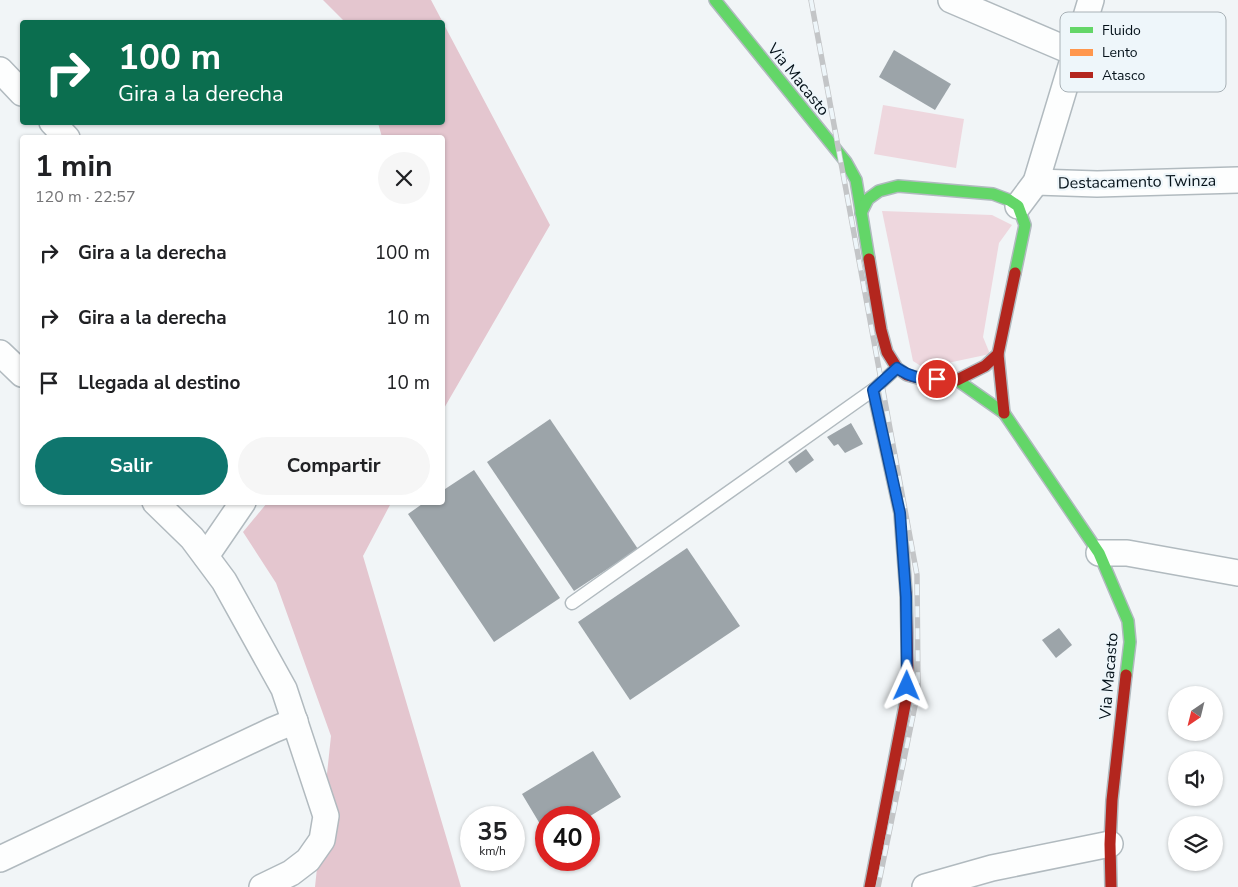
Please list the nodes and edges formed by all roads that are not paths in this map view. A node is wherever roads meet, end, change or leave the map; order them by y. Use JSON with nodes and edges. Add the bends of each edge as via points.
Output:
{"nodes":[{"id":1,"x":715,"y":0,"type":"edge"},
{"id":2,"x":951,"y":0,"type":"edge"},
{"id":3,"x":1091,"y":0,"type":"edge"},
{"id":4,"x":1087,"y":12,"type":"edge"},
{"id":5,"x":1060,"y":47,"type":"edge"},
{"id":6,"x":0,"y":70,"type":"edge"},
{"id":7,"x":20,"y":91,"type":"edge"},
{"id":8,"x":1063,"y":92,"type":"edge"},
{"id":9,"x":55,"y":125,"type":"edge"},
{"id":10,"x":64,"y":135,"type":"edge"},
{"id":11,"x":1238,"y":180,"type":"edge"},
{"id":12,"x":864,"y":181,"type":"junction"},
{"id":13,"x":1036,"y":182,"type":"junction"},
{"id":14,"x":898,"y":186,"type":"junction"},
{"id":15,"x":1018,"y":206,"type":"junction"},
{"id":16,"x":861,"y":213,"type":"junction"},
{"id":17,"x":0,"y":353,"type":"edge"},
{"id":18,"x":998,"y":354,"type":"junction"},
{"id":19,"x":897,"y":368,"type":"junction"},
{"id":20,"x":20,"y":372,"type":"edge"},
{"id":21,"x":957,"y":380,"type":"junction"},
{"id":22,"x":873,"y":390,"type":"junction"},
{"id":23,"x":1004,"y":413,"type":"junction"},
{"id":24,"x":158,"y":505,"type":"edge"},
{"id":25,"x":241,"y":505,"type":"edge"},
{"id":26,"x":1100,"y":553,"type":"junction"},
{"id":27,"x":206,"y":556,"type":"junction"},
{"id":28,"x":1238,"y":573,"type":"edge"},
{"id":29,"x":572,"y":602,"type":"dead end"},
{"id":30,"x":295,"y":722,"type":"junction"},
{"id":31,"x":1110,"y":844,"type":"junction"},
{"id":32,"x":0,"y":859,"type":"edge"},
{"id":33,"x":292,"y":880,"type":"edge"},
{"id":34,"x":262,"y":887,"type":"edge"},
{"id":35,"x":870,"y":887,"type":"edge"},
{"id":36,"x":925,"y":887,"type":"edge"},
{"id":37,"x":1112,"y":887,"type":"edge"}],
"edges":[{"from":1,"to":12,"type":"street","name":"Via Macasto"},
{"from":2,"to":5,"type":"street"},
{"from":3,"to":4,"type":"street"},
{"from":6,"to":7,"type":"street"},
{"from":8,"to":13,"type":"street"},
{"from":9,"to":10,"type":"street"},
{"from":11,"to":13,"type":"street","name":"Destacamento Twinza","via":[[1097,184]]},
{"from":12,"to":14,"type":"street"},
{"from":12,"to":16,"type":"street","name":"Via Macasto"},
{"from":13,"to":15,"type":"street"},
{"from":14,"to":15,"type":"street","via":[[993,194]]},
{"from":14,"to":16,"type":"street","via":[[879,191],[868,199]]},
{"from":15,"to":18,"type":"street","name":"Via Macasto","via":[[1025,225]]},
{"from":16,"to":19,"type":"street","name":"Via Macasto","via":[[881,330],[887,352]]},
{"from":17,"to":20,"type":"street"},
{"from":18,"to":21,"type":"street","via":[[985,366]]},
{"from":18,"to":23,"type":"street","name":"Via Macasto"},
{"from":19,"to":21,"type":"street","via":[[918,378]]},
{"from":19,"to":22,"type":"street"},
{"from":21,"to":23,"type":"street","name":"Via Macasto"},
{"from":22,"to":29,"type":"lane"},
{"from":22,"to":35,"type":"street","via":[[900,513],[908,673],[906,700]]},
{"from":23,"to":26,"type":"street","name":"Via Macasto"},
{"from":24,"to":27,"type":"street"},
{"from":25,"to":27,"type":"street"},
{"from":26,"to":28,"type":"street","via":[[1127,553]]},
{"from":26,"to":31,"type":"street","name":"Via Macasto","via":[[1128,621],[1130,642]]},
{"from":27,"to":30,"type":"street","via":[[224,580],[284,689]]},
{"from":30,"to":32,"type":"street"},
{"from":30,"to":33,"type":"street","via":[[326,816],[322,840]]},
{"from":31,"to":36,"type":"street","via":[[992,868]]},
{"from":31,"to":37,"type":"street","name":"Via Macasto"},
{"from":33,"to":34,"type":"street"}]}
